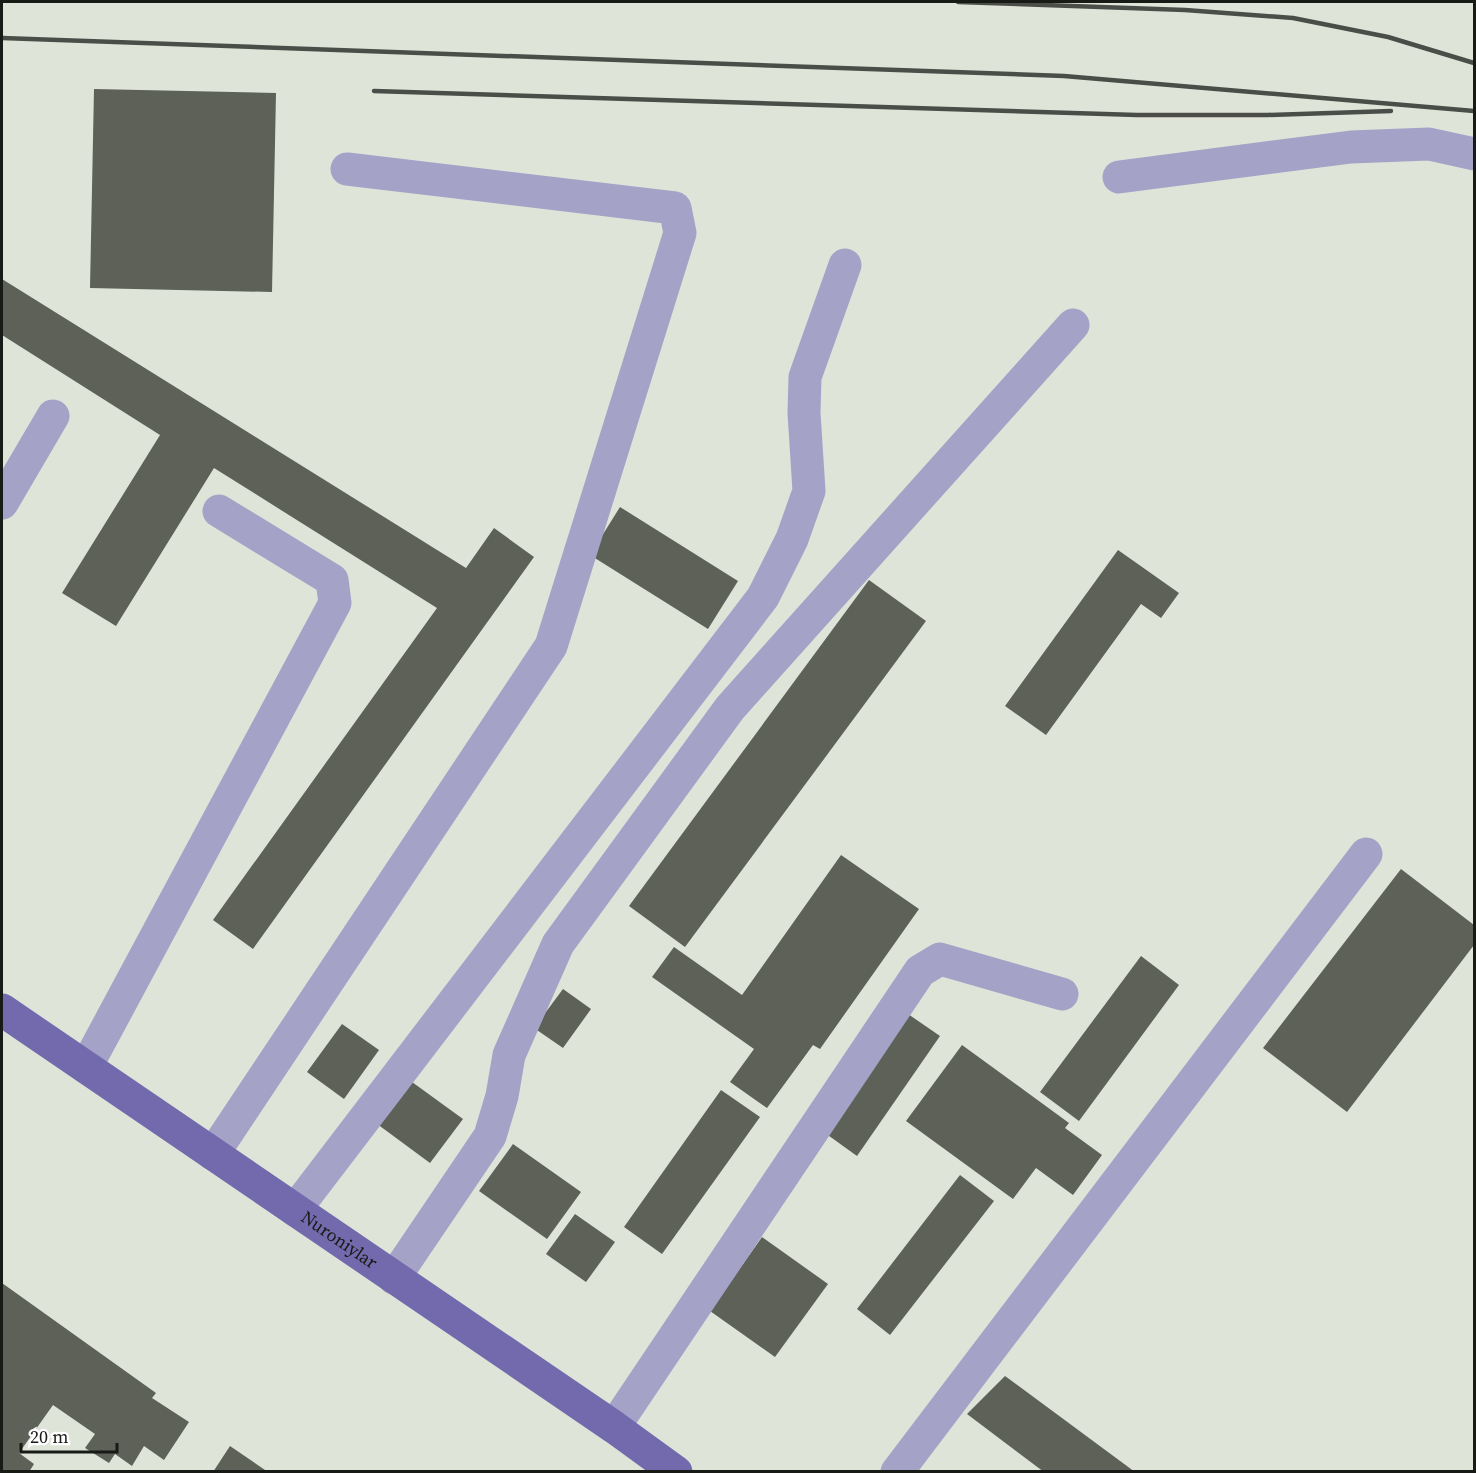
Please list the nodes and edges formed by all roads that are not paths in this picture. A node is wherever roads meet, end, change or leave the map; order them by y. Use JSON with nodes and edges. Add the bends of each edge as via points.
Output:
{"nodes":[{"id":1,"x":1474,"y":154,"type":"edge"},
{"id":2,"x":347,"y":169,"type":"dead end"},
{"id":3,"x":1119,"y":177,"type":"dead end"},
{"id":4,"x":844,"y":265,"type":"dead end"},
{"id":5,"x":1072,"y":325,"type":"dead end"},
{"id":6,"x":53,"y":416,"type":"dead end"},
{"id":7,"x":2,"y":503,"type":"edge"},
{"id":8,"x":219,"y":511,"type":"dead end"},
{"id":9,"x":1366,"y":854,"type":"dead end"},
{"id":10,"x":1062,"y":994,"type":"dead end"},
{"id":11,"x":2,"y":1010,"type":"edge"},
{"id":12,"x":86,"y":1067,"type":"junction"},
{"id":13,"x":213,"y":1154,"type":"junction"},
{"id":14,"x":296,"y":1210,"type":"junction"},
{"id":15,"x":394,"y":1278,"type":"junction"},
{"id":16,"x":614,"y":1427,"type":"junction"},
{"id":17,"x":676,"y":1472,"type":"edge"},
{"id":18,"x":897,"y":1472,"type":"edge"}],
"edges":[{"from":1,"to":3,"type":"lane","via":[[1429,144],[1351,147]]},
{"from":2,"to":13,"type":"lane","via":[[675,208],[680,233],[551,646]]},
{"from":4,"to":14,"type":"lane","via":[[805,377],[809,491],[792,539],[763,597]]},
{"from":5,"to":15,"type":"lane","via":[[730,708],[558,944],[509,1055],[490,1136]]},
{"from":6,"to":7,"type":"lane"},
{"from":8,"to":12,"type":"lane","via":[[332,580],[335,603]]},
{"from":9,"to":18,"type":"lane"},
{"from":10,"to":16,"type":"lane","via":[[940,959],[920,971]]},
{"from":11,"to":12,"type":"main road","name":"Nuroniylar"},
{"from":12,"to":13,"type":"main road","name":"Nuroniylar"},
{"from":13,"to":14,"type":"main road","name":"Nuroniylar"},
{"from":14,"to":15,"type":"main road","name":"Nuroniylar"},
{"from":15,"to":16,"type":"main road","name":"Nuroniylar"},
{"from":16,"to":17,"type":"main road","name":"Nuroniylar"}]}
